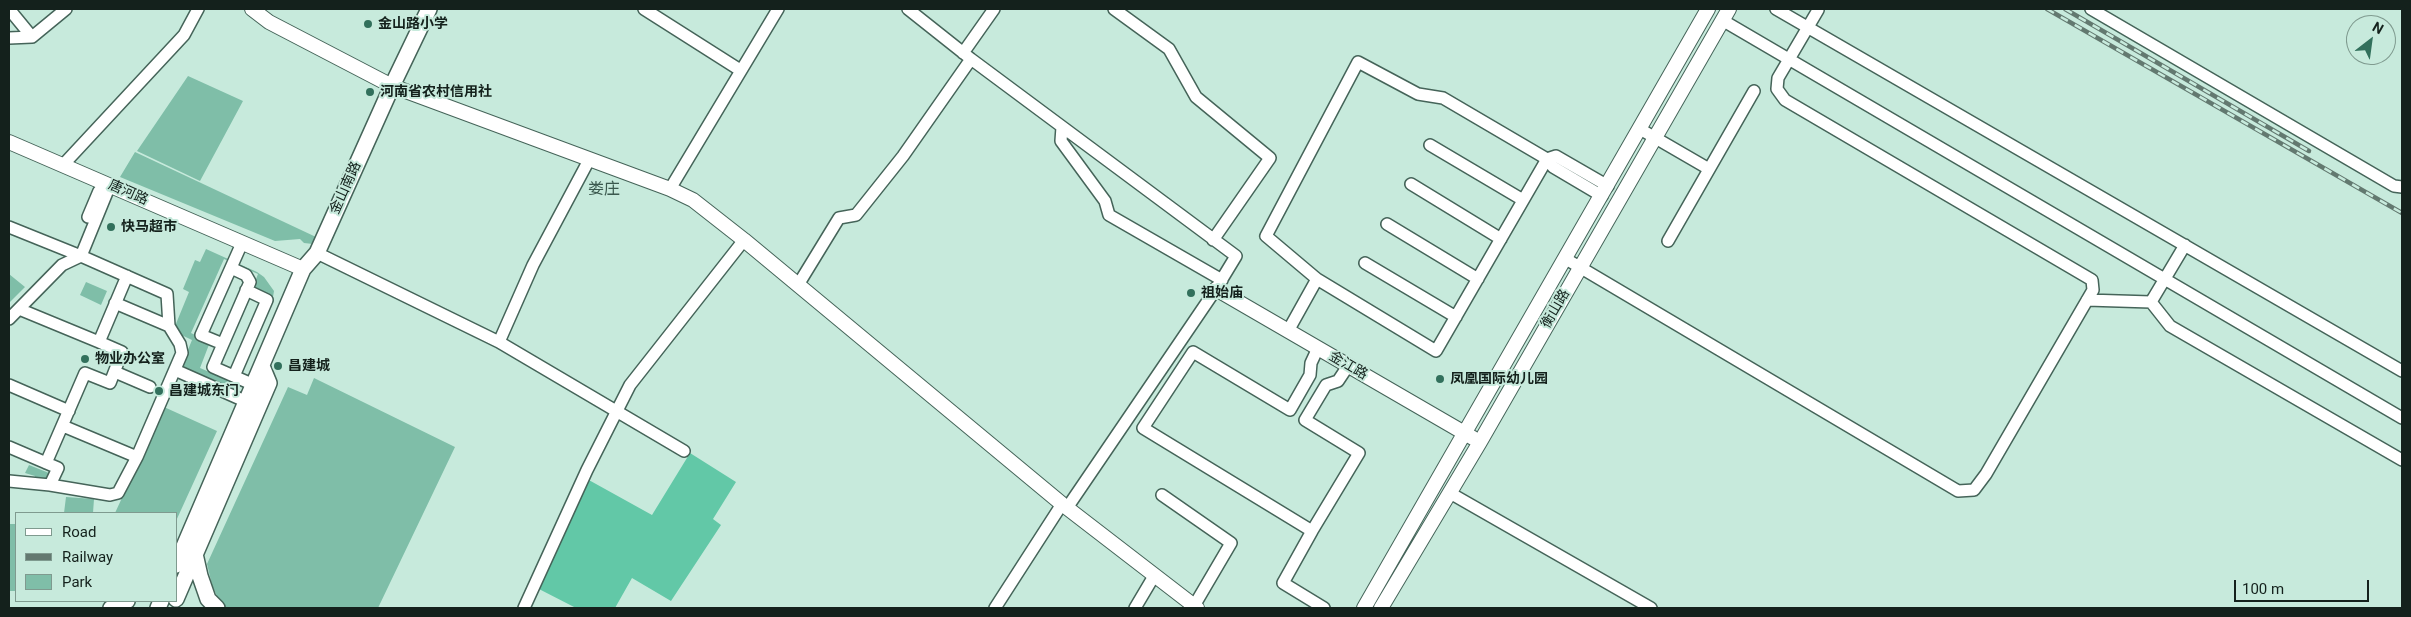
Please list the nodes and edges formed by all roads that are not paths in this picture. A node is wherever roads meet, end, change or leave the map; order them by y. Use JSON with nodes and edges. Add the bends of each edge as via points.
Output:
{"nodes":[{"id":1,"x":9,"y":9,"type":"edge"},
{"id":2,"x":66,"y":9,"type":"edge"},
{"id":3,"x":198,"y":9,"type":"edge"},
{"id":4,"x":252,"y":9,"type":"edge"},
{"id":5,"x":429,"y":9,"type":"edge"},
{"id":6,"x":644,"y":9,"type":"edge"},
{"id":7,"x":778,"y":9,"type":"edge"},
{"id":8,"x":908,"y":9,"type":"edge"},
{"id":9,"x":994,"y":9,"type":"edge"},
{"id":10,"x":1114,"y":9,"type":"edge"},
{"id":11,"x":1776,"y":9,"type":"edge"},
{"id":12,"x":2091,"y":9,"type":"edge"},
{"id":13,"x":1705,"y":10,"type":"edge"},
{"id":14,"x":1818,"y":10,"type":"edge"},
{"id":15,"x":1725,"y":15,"type":"edge"},
{"id":16,"x":1808,"y":27,"type":"junction"},
{"id":17,"x":32,"y":37,"type":"junction"},
{"id":18,"x":9,"y":38,"type":"edge"},
{"id":19,"x":967,"y":56,"type":"junction"},
{"id":20,"x":1788,"y":61,"type":"junction"},
{"id":21,"x":740,"y":70,"type":"junction"},
{"id":22,"x":392,"y":86,"type":"junction"},
{"id":23,"x":1754,"y":91,"type":"dead end"},
{"id":24,"x":1062,"y":127,"type":"junction"},
{"id":25,"x":1640,"y":129,"type":"junction"},
{"id":26,"x":1655,"y":138,"type":"junction"},
{"id":27,"x":9,"y":142,"type":"edge"},
{"id":28,"x":1430,"y":145,"type":"dead end"},
{"id":29,"x":1547,"y":159,"type":"junction"},
{"id":30,"x":589,"y":160,"type":"junction"},
{"id":31,"x":63,"y":165,"type":"junction"},
{"id":32,"x":1709,"y":169,"type":"junction"},
{"id":33,"x":106,"y":184,"type":"junction"},
{"id":34,"x":1411,"y":184,"type":"dead end"},
{"id":35,"x":2402,"y":187,"type":"edge"},
{"id":36,"x":670,"y":188,"type":"junction"},
{"id":37,"x":1605,"y":191,"type":"junction"},
{"id":38,"x":1524,"y":200,"type":"junction"},
{"id":39,"x":88,"y":216,"type":"dead end"},
{"id":40,"x":1387,"y":224,"type":"dead end"},
{"id":41,"x":9,"y":226,"type":"edge"},
{"id":42,"x":1501,"y":238,"type":"junction"},
{"id":43,"x":744,"y":240,"type":"junction"},
{"id":44,"x":1213,"y":240,"type":"junction"},
{"id":45,"x":1668,"y":241,"type":"dead end"},
{"id":46,"x":242,"y":243,"type":"junction"},
{"id":47,"x":2185,"y":245,"type":"junction"},
{"id":48,"x":317,"y":254,"type":"junction"},
{"id":49,"x":81,"y":256,"type":"junction"},
{"id":50,"x":1566,"y":259,"type":"junction"},
{"id":51,"x":1365,"y":263,"type":"dead end"},
{"id":52,"x":231,"y":268,"type":"junction"},
{"id":53,"x":1580,"y":268,"type":"junction"},
{"id":54,"x":304,"y":269,"type":"junction"},
{"id":55,"x":127,"y":276,"type":"junction"},
{"id":56,"x":1478,"y":278,"type":"junction"},
{"id":57,"x":1317,"y":279,"type":"junction"},
{"id":58,"x":2165,"y":280,"type":"junction"},
{"id":59,"x":798,"y":284,"type":"junction"},
{"id":60,"x":1219,"y":284,"type":"junction"},
{"id":61,"x":246,"y":290,"type":"junction"},
{"id":62,"x":2087,"y":300,"type":"junction"},
{"id":63,"x":2152,"y":302,"type":"junction"},
{"id":64,"x":115,"y":303,"type":"junction"},
{"id":65,"x":19,"y":309,"type":"junction"},
{"id":66,"x":1456,"y":317,"type":"junction"},
{"id":67,"x":9,"y":319,"type":"edge"},
{"id":68,"x":170,"y":326,"type":"junction"},
{"id":69,"x":1288,"y":331,"type":"junction"},
{"id":70,"x":99,"y":342,"type":"junction"},
{"id":71,"x":500,"y":342,"type":"junction"},
{"id":72,"x":223,"y":344,"type":"junction"},
{"id":73,"x":1318,"y":348,"type":"junction"},
{"id":74,"x":262,"y":366,"type":"junction"},
{"id":75,"x":1348,"y":366,"type":"junction"},
{"id":76,"x":175,"y":370,"type":"junction"},
{"id":77,"x":2402,"y":371,"type":"edge"},
{"id":78,"x":114,"y":372,"type":"junction"},
{"id":79,"x":234,"y":376,"type":"junction"},
{"id":80,"x":9,"y":385,"type":"edge"},
{"id":81,"x":254,"y":385,"type":"junction"},
{"id":82,"x":150,"y":387,"type":"dead end"},
{"id":83,"x":247,"y":402,"type":"junction"},
{"id":84,"x":69,"y":410,"type":"junction"},
{"id":85,"x":616,"y":410,"type":"junction"},
{"id":86,"x":1290,"y":410,"type":"junction"},
{"id":87,"x":2402,"y":418,"type":"edge"},
{"id":88,"x":1305,"y":420,"type":"junction"},
{"id":89,"x":63,"y":426,"type":"junction"},
{"id":90,"x":1465,"y":434,"type":"junction"},
{"id":91,"x":1480,"y":442,"type":"junction"},
{"id":92,"x":9,"y":447,"type":"edge"},
{"id":93,"x":684,"y":451,"type":"dead end"},
{"id":94,"x":137,"y":457,"type":"junction"},
{"id":95,"x":2402,"y":460,"type":"edge"},
{"id":96,"x":46,"y":463,"type":"junction"},
{"id":97,"x":9,"y":481,"type":"edge"},
{"id":98,"x":50,"y":485,"type":"junction"},
{"id":99,"x":1450,"y":493,"type":"junction"},
{"id":100,"x":1162,"y":495,"type":"dead end"},
{"id":101,"x":1065,"y":506,"type":"junction"},
{"id":102,"x":1312,"y":531,"type":"junction"},
{"id":103,"x":185,"y":553,"type":"edge"},
{"id":104,"x":1154,"y":576,"type":"junction"},
{"id":105,"x":178,"y":590,"type":"edge"},
{"id":106,"x":125,"y":602,"type":"edge"},
{"id":107,"x":1196,"y":607,"type":"edge"},
{"id":108,"x":111,"y":608,"type":"edge"},
{"id":109,"x":217,"y":608,"type":"edge"},
{"id":110,"x":524,"y":608,"type":"edge"},
{"id":111,"x":995,"y":608,"type":"edge"},
{"id":112,"x":1135,"y":608,"type":"edge"},
{"id":113,"x":1324,"y":608,"type":"edge"},
{"id":114,"x":1364,"y":608,"type":"edge"},
{"id":115,"x":1381,"y":608,"type":"edge"},
{"id":116,"x":1651,"y":608,"type":"edge"}],
"edges":[{"from":1,"to":17,"type":"street"},
{"from":2,"to":17,"type":"street"},
{"from":3,"to":31,"type":"street","via":[[184,35]]},
{"from":4,"to":22,"type":"street","via":[[269,22]]},
{"from":5,"to":22,"type":"main road","name":"金山南路"},
{"from":6,"to":21,"type":"street"},
{"from":7,"to":21,"type":"street"},
{"from":8,"to":19,"type":"street"},
{"from":9,"to":19,"type":"street"},
{"from":10,"to":44,"type":"street","via":[[1169,50],[1196,97],[1270,158]]},
{"from":11,"to":16,"type":"street"},
{"from":12,"to":35,"type":"street","via":[[2394,186]]},
{"from":13,"to":15,"type":"street"},
{"from":13,"to":25,"type":"street","name":"衡山路"},
{"from":14,"to":16,"type":"street"},
{"from":15,"to":20,"type":"street"},
{"from":15,"to":26,"type":"street","name":"衡山路"},
{"from":16,"to":20,"type":"street"},
{"from":16,"to":47,"type":"street"},
{"from":17,"to":18,"type":"street"},
{"from":19,"to":24,"type":"street"},
{"from":19,"to":59,"type":"street","via":[[903,156],[856,215],[839,218]]},
{"from":20,"to":58,"type":"street"},
{"from":20,"to":62,"type":"street","via":[[1778,78],[1777,89],[1785,100],[2092,280],[2093,290]]},
{"from":21,"to":36,"type":"street"},
{"from":22,"to":30,"type":"street"},
{"from":22,"to":48,"type":"main road","name":"金山南路"},
{"from":23,"to":32,"type":"street"},
{"from":24,"to":44,"type":"street"},
{"from":24,"to":60,"type":"street","via":[[1061,141],[1105,200],[1109,215]]},
{"from":25,"to":26,"type":"street"},
{"from":25,"to":37,"type":"street","name":"衡山路"},
{"from":26,"to":32,"type":"street"},
{"from":26,"to":53,"type":"street","name":"衡山路"},
{"from":27,"to":31,"type":"street","name":"唐河路"},
{"from":28,"to":38,"type":"street"},
{"from":29,"to":37,"type":"street","via":[[1556,156]]},
{"from":29,"to":38,"type":"street"},
{"from":29,"to":57,"type":"street","via":[[1443,98],[1418,94],[1358,62],[1266,236]]},
{"from":30,"to":36,"type":"street"},
{"from":30,"to":71,"type":"street","via":[[533,265]]},
{"from":31,"to":33,"type":"street","name":"唐河路"},
{"from":32,"to":45,"type":"street"},
{"from":33,"to":39,"type":"street"},
{"from":33,"to":46,"type":"street","name":"唐河路"},
{"from":33,"to":49,"type":"street"},
{"from":34,"to":42,"type":"street"},
{"from":36,"to":43,"type":"street","via":[[692,200]]},
{"from":37,"to":50,"type":"street","name":"衡山路"},
{"from":38,"to":42,"type":"street"},
{"from":40,"to":56,"type":"street"},
{"from":41,"to":49,"type":"street"},
{"from":42,"to":56,"type":"street"},
{"from":43,"to":59,"type":"street"},
{"from":43,"to":85,"type":"street","via":[[630,384]]},
{"from":44,"to":60,"type":"street","via":[[1236,256]]},
{"from":46,"to":52,"type":"street"},
{"from":46,"to":54,"type":"street","name":"唐河路"},
{"from":47,"to":58,"type":"street"},
{"from":47,"to":77,"type":"street"},
{"from":48,"to":54,"type":"main road","name":"金山南路"},
{"from":48,"to":71,"type":"street"},
{"from":49,"to":55,"type":"street"},
{"from":49,"to":65,"type":"street","via":[[62,265]]},
{"from":50,"to":53,"type":"street"},
{"from":50,"to":90,"type":"street","name":"衡山路"},
{"from":51,"to":66,"type":"street"},
{"from":52,"to":61,"type":"street","via":[[250,278]]},
{"from":52,"to":72,"type":"street","via":[[201,335]]},
{"from":53,"to":62,"type":"street","via":[[1958,490],[1974,490],[1986,474]]},
{"from":53,"to":91,"type":"street","name":"衡山路"},
{"from":54,"to":74,"type":"main road","name":"金山南路"},
{"from":55,"to":64,"type":"street"},
{"from":55,"to":68,"type":"street","via":[[167,294]]},
{"from":56,"to":66,"type":"street"},
{"from":57,"to":66,"type":"street","via":[[1436,351]]},
{"from":57,"to":69,"type":"street"},
{"from":58,"to":63,"type":"street"},
{"from":58,"to":87,"type":"street"},
{"from":59,"to":101,"type":"street"},
{"from":60,"to":69,"type":"street","name":"金江路"},
{"from":60,"to":101,"type":"street"},
{"from":61,"to":72,"type":"street"},
{"from":61,"to":79,"type":"street","via":[[267,300]]},
{"from":62,"to":63,"type":"street"},
{"from":63,"to":95,"type":"street","via":[[2170,326]]},
{"from":64,"to":68,"type":"street"},
{"from":64,"to":70,"type":"street"},
{"from":65,"to":67,"type":"street"},
{"from":65,"to":70,"type":"street"},
{"from":68,"to":76,"type":"street","via":[[182,353]]},
{"from":69,"to":73,"type":"street","name":"金江路"},
{"from":70,"to":78,"type":"street","via":[[122,352]]},
{"from":71,"to":85,"type":"street"},
{"from":72,"to":79,"type":"street","via":[[213,367]]},
{"from":73,"to":75,"type":"street","name":"金江路"},
{"from":73,"to":86,"type":"street","via":[[1311,363],[1310,376]]},
{"from":74,"to":81,"type":"main road","name":"金山南路"},
{"from":74,"to":103,"type":"main road","name":"金山南路","via":[[269,384]]},
{"from":75,"to":88,"type":"street","via":[[1338,381],[1326,385]]},
{"from":75,"to":90,"type":"street","name":"金江路"},
{"from":76,"to":83,"type":"street"},
{"from":76,"to":94,"type":"street"},
{"from":78,"to":82,"type":"street"},
{"from":78,"to":84,"type":"street","via":[[110,383],[85,373]]},
{"from":79,"to":81,"type":"street"},
{"from":80,"to":84,"type":"street"},
{"from":81,"to":83,"type":"main road","name":"金山南路"},
{"from":83,"to":103,"type":"main road","name":"金山南路"},
{"from":84,"to":89,"type":"street"},
{"from":85,"to":93,"type":"street"},
{"from":85,"to":110,"type":"street"},
{"from":86,"to":88,"type":"street"},
{"from":86,"to":102,"type":"street","via":[[1193,352],[1143,428]]},
{"from":88,"to":102,"type":"street","via":[[1359,453]]},
{"from":89,"to":94,"type":"street"},
{"from":89,"to":96,"type":"street"},
{"from":90,"to":91,"type":"street","name":"金江路"},
{"from":90,"to":114,"type":"street","name":"衡山路"},
{"from":91,"to":99,"type":"street","name":"衡山路"},
{"from":92,"to":96,"type":"street"},
{"from":94,"to":98,"type":"street","via":[[118,493],[110,495]]},
{"from":96,"to":98,"type":"street","via":[[58,468]]},
{"from":97,"to":98,"type":"street"},
{"from":99,"to":115,"type":"street","name":"衡山路"},
{"from":99,"to":116,"type":"street"},
{"from":100,"to":107,"type":"street","via":[[1231,543]]},
{"from":101,"to":104,"type":"street"},
{"from":101,"to":111,"type":"street"},
{"from":102,"to":113,"type":"street","via":[[1283,583]]},
{"from":103,"to":105,"type":"main road","name":"金山南路"},
{"from":103,"to":109,"type":"main road","via":[[200,576],[208,599]]},
{"from":104,"to":107,"type":"street"},
{"from":104,"to":112,"type":"street"},
{"from":106,"to":108,"type":"main road"}]}
